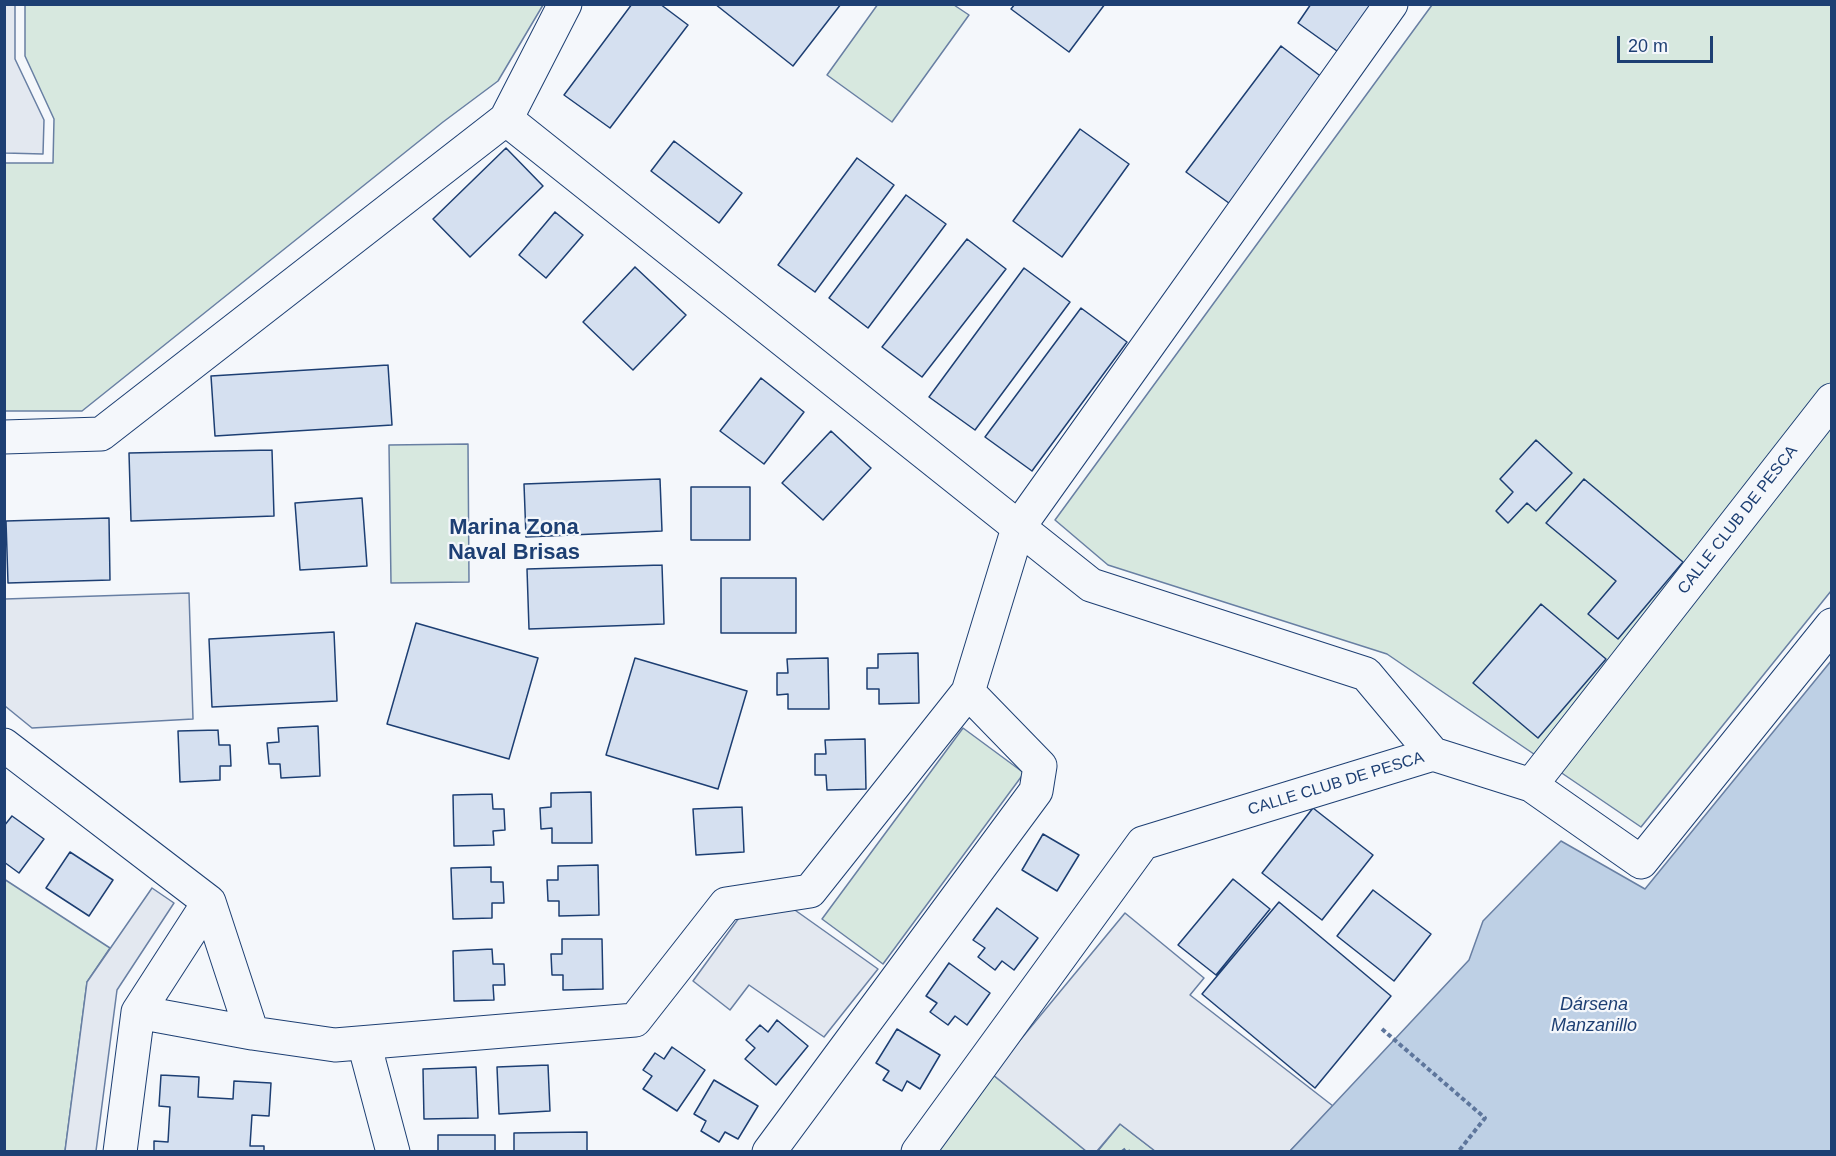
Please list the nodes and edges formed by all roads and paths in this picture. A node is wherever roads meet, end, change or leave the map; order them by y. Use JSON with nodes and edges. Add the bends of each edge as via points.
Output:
{"nodes":[{"id":1,"x":565,"y":4,"type":"edge"},
{"id":2,"x":1391,"y":4,"type":"edge"},
{"id":3,"x":506,"y":119,"type":"junction"},
{"id":4,"x":1832,"y":400,"type":"edge"},
{"id":5,"x":4,"y":437,"type":"edge"},
{"id":6,"x":1018,"y":528,"type":"junction"},
{"id":7,"x":1832,"y":625,"type":"edge"},
{"id":8,"x":968,"y":692,"type":"junction"},
{"id":9,"x":4,"y":745,"type":"edge"},
{"id":10,"x":1433,"y":754,"type":"junction"},
{"id":11,"x":1531,"y":785,"type":"junction"},
{"id":12,"x":209,"y":902,"type":"junction"},
{"id":13,"x":138,"y":1012,"type":"junction"},
{"id":14,"x":1382,"y":1029,"type":"dead end"},
{"id":15,"x":252,"y":1033,"type":"junction"},
{"id":16,"x":364,"y":1043,"type":"junction"},
{"id":17,"x":120,"y":1152,"type":"edge"},
{"id":18,"x":393,"y":1152,"type":"edge"},
{"id":19,"x":769,"y":1152,"type":"edge"},
{"id":20,"x":918,"y":1152,"type":"edge"},
{"id":21,"x":1122,"y":1152,"type":"edge"},
{"id":22,"x":1129,"y":1152,"type":"edge"},
{"id":23,"x":1458,"y":1152,"type":"edge"}],
"edges":[{"from":1,"to":3,"type":"lane"},
{"from":2,"to":6,"type":"lane"},
{"from":3,"to":5,"type":"lane","via":[[101,434]]},
{"from":3,"to":6,"type":"lane"},
{"from":4,"to":11,"type":"lane","name":"CALLE CLUB DE PESCA"},
{"from":6,"to":8,"type":"lane"},
{"from":6,"to":10,"type":"lane","via":[[1091,585],[1366,674]]},
{"from":7,"to":11,"type":"lane","via":[[1641,862]]},
{"from":8,"to":16,"type":"lane","via":[[810,891],[726,904],[635,1020]]},
{"from":8,"to":19,"type":"lane","via":[[1040,766],[1036,791]]},
{"from":9,"to":12,"type":"lane"},
{"from":10,"to":11,"type":"lane","name":"CALLE CLUB DE PESCA"},
{"from":10,"to":20,"type":"lane","name":"CALLE CLUB DE PESCA","via":[[1143,843]]},
{"from":12,"to":13,"type":"lane"},
{"from":12,"to":15,"type":"lane"},
{"from":13,"to":15,"type":"lane"},
{"from":13,"to":17,"type":"lane"},
{"from":14,"to":23,"type":"path","via":[[1485,1118]]},
{"from":15,"to":16,"type":"lane","via":[[335,1045]]},
{"from":16,"to":18,"type":"lane"},
{"from":21,"to":22,"type":"path"}]}
